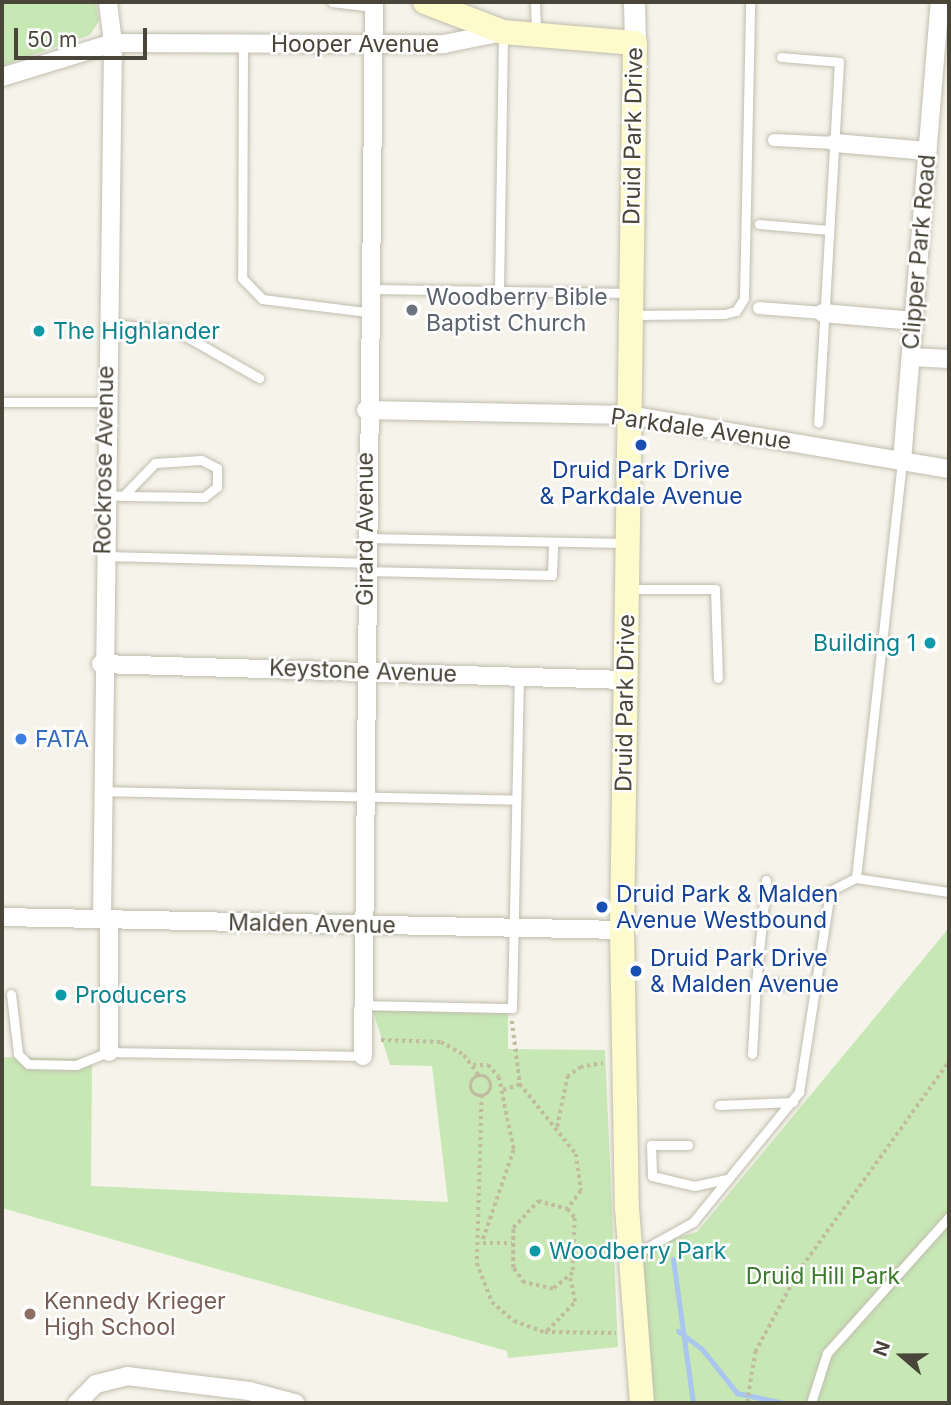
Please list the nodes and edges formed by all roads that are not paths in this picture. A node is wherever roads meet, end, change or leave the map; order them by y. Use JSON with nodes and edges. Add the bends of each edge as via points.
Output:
{"nodes":[{"id":1,"x":108,"y":2,"type":"edge"},
{"id":2,"x":332,"y":2,"type":"edge"},
{"id":3,"x":425,"y":2,"type":"edge"},
{"id":4,"x":535,"y":2,"type":"edge"},
{"id":5,"x":634,"y":2,"type":"edge"},
{"id":6,"x":750,"y":2,"type":"edge"},
{"id":7,"x":940,"y":2,"type":"edge"},
{"id":8,"x":373,"y":4,"type":"edge"},
{"id":9,"x":503,"y":32,"type":"junction"},
{"id":10,"x":536,"y":36,"type":"junction"},
{"id":11,"x":113,"y":43,"type":"junction"},
{"id":12,"x":371,"y":43,"type":"junction"},
{"id":13,"x":635,"y":43,"type":"junction"},
{"id":14,"x":243,"y":44,"type":"junction"},
{"id":15,"x":781,"y":57,"type":"dead end"},
{"id":16,"x":2,"y":76,"type":"edge"},
{"id":17,"x":774,"y":140,"type":"dead end"},
{"id":18,"x":835,"y":143,"type":"junction"},
{"id":19,"x":928,"y":151,"type":"junction"},
{"id":20,"x":760,"y":225,"type":"dead end"},
{"id":21,"x":829,"y":230,"type":"junction"},
{"id":22,"x":367,"y":289,"type":"junction"},
{"id":23,"x":499,"y":290,"type":"junction"},
{"id":24,"x":631,"y":304,"type":"junction"},
{"id":25,"x":759,"y":308,"type":"dead end"},
{"id":26,"x":367,"y":312,"type":"junction"},
{"id":27,"x":823,"y":313,"type":"junction"},
{"id":28,"x":914,"y":321,"type":"junction"},
{"id":29,"x":108,"y":324,"type":"junction"},
{"id":30,"x":911,"y":356,"type":"junction"},
{"id":31,"x":949,"y":359,"type":"edge"},
{"id":32,"x":259,"y":378,"type":"dead end"},
{"id":33,"x":2,"y":402,"type":"edge"},
{"id":34,"x":105,"y":402,"type":"junction"},
{"id":35,"x":366,"y":410,"type":"junction"},
{"id":36,"x":629,"y":415,"type":"junction"},
{"id":37,"x":818,"y":422,"type":"dead end"},
{"id":38,"x":902,"y":461,"type":"junction"},
{"id":39,"x":949,"y":469,"type":"edge"},
{"id":40,"x":103,"y":495,"type":"junction"},
{"id":41,"x":124,"y":496,"type":"junction"},
{"id":42,"x":365,"y":538,"type":"junction"},
{"id":43,"x":553,"y":542,"type":"junction"},
{"id":44,"x":628,"y":543,"type":"junction"},
{"id":45,"x":102,"y":556,"type":"junction"},
{"id":46,"x":365,"y":567,"type":"junction"},
{"id":47,"x":627,"y":589,"type":"junction"},
{"id":48,"x":101,"y":664,"type":"junction"},
{"id":49,"x":365,"y":670,"type":"junction"},
{"id":50,"x":519,"y":677,"type":"junction"},
{"id":51,"x":718,"y":678,"type":"dead end"},
{"id":52,"x":626,"y":680,"type":"junction"},
{"id":53,"x":100,"y":791,"type":"junction"},
{"id":54,"x":365,"y":797,"type":"junction"},
{"id":55,"x":515,"y":800,"type":"junction"},
{"id":56,"x":856,"y":878,"type":"junction"},
{"id":57,"x":766,"y":880,"type":"dead end"},
{"id":58,"x":949,"y":892,"type":"edge"},
{"id":59,"x":2,"y":917,"type":"edge"},
{"id":60,"x":105,"y":919,"type":"junction"},
{"id":61,"x":363,"y":925,"type":"junction"},
{"id":62,"x":512,"y":928,"type":"junction"},
{"id":63,"x":622,"y":930,"type":"junction"},
{"id":64,"x":756,"y":983,"type":"junction"},
{"id":65,"x":816,"y":986,"type":"junction"},
{"id":66,"x":11,"y":994,"type":"dead end"},
{"id":67,"x":363,"y":1005,"type":"junction"},
{"id":68,"x":363,"y":1049,"type":"joint"},
{"id":69,"x":109,"y":1052,"type":"junction"},
{"id":70,"x":752,"y":1054,"type":"dead end"},
{"id":71,"x":793,"y":1101,"type":"junction"},
{"id":72,"x":719,"y":1104,"type":"dead end"},
{"id":73,"x":688,"y":1145,"type":"dead end"},
{"id":74,"x":732,"y":1177,"type":"junction"},
{"id":75,"x":949,"y":1217,"type":"edge"},
{"id":76,"x":630,"y":1258,"type":"junction"},
{"id":77,"x":77,"y":1403,"type":"edge"},
{"id":78,"x":295,"y":1403,"type":"edge"},
{"id":79,"x":642,"y":1403,"type":"edge"},
{"id":80,"x":811,"y":1403,"type":"edge"}],
"edges":[{"from":1,"to":11,"type":"street","name":"Rockrose Avenue"},
{"from":2,"to":8,"type":"lane"},
{"from":3,"to":9,"type":"main road"},
{"from":4,"to":10,"type":"lane"},
{"from":5,"to":13,"type":"street","name":"Druid Park Drive"},
{"from":6,"to":24,"type":"lane","via":[[744,298],[736,312],[724,314]]},
{"from":7,"to":19,"type":"street","name":"Clipper Park Road"},
{"from":8,"to":12,"type":"street","name":"Girard Avenue"},
{"from":9,"to":10,"type":"main road"},
{"from":9,"to":12,"type":"street","name":"Hooper Avenue","via":[[444,44]]},
{"from":9,"to":23,"type":"lane"},
{"from":10,"to":13,"type":"main road"},
{"from":11,"to":14,"type":"street","name":"Hooper Avenue"},
{"from":11,"to":16,"type":"street","name":"Hooper Avenue"},
{"from":11,"to":29,"type":"street","name":"Rockrose Avenue"},
{"from":12,"to":14,"type":"street","name":"Hooper Avenue"},
{"from":12,"to":22,"type":"street","name":"Girard Avenue"},
{"from":13,"to":24,"type":"main road","name":"Druid Park Drive"},
{"from":14,"to":26,"type":"lane","via":[[242,278],[262,299]]},
{"from":15,"to":18,"type":"lane","via":[[839,62]]},
{"from":17,"to":18,"type":"street"},
{"from":18,"to":19,"type":"street"},
{"from":18,"to":21,"type":"lane"},
{"from":19,"to":28,"type":"street","name":"Clipper Park Road"},
{"from":20,"to":21,"type":"lane"},
{"from":21,"to":27,"type":"lane"},
{"from":22,"to":23,"type":"lane"},
{"from":22,"to":26,"type":"street","name":"Girard Avenue"},
{"from":23,"to":24,"type":"lane"},
{"from":24,"to":36,"type":"main road","name":"Druid Park Drive"},
{"from":25,"to":27,"type":"street"},
{"from":26,"to":35,"type":"street","name":"Girard Avenue"},
{"from":27,"to":28,"type":"street"},
{"from":27,"to":37,"type":"lane"},
{"from":28,"to":30,"type":"street","name":"Clipper Park Road"},
{"from":29,"to":32,"type":"lane","via":[[176,330]]},
{"from":29,"to":34,"type":"street","name":"Rockrose Avenue"},
{"from":30,"to":31,"type":"street"},
{"from":30,"to":38,"type":"street","name":"Clipper Park Road"},
{"from":33,"to":34,"type":"lane"},
{"from":34,"to":40,"type":"street","name":"Rockrose Avenue"},
{"from":35,"to":36,"type":"street","name":"Parkdale Avenue"},
{"from":35,"to":42,"type":"street","name":"Girard Avenue"},
{"from":36,"to":38,"type":"street","name":"Parkdale Avenue"},
{"from":36,"to":44,"type":"main road","name":"Druid Park Drive"},
{"from":38,"to":39,"type":"street","name":"Parkdale Avenue"},
{"from":38,"to":56,"type":"lane"},
{"from":40,"to":41,"type":"lane"},
{"from":40,"to":45,"type":"street","name":"Rockrose Avenue"},
{"from":41,"to":41,"type":"lane","via":[[204,497],[217,487],[216,468],[201,460],[155,463]]},
{"from":42,"to":43,"type":"lane"},
{"from":42,"to":46,"type":"street","name":"Girard Avenue"},
{"from":43,"to":44,"type":"lane"},
{"from":43,"to":46,"type":"lane","via":[[552,575]]},
{"from":44,"to":47,"type":"main road","name":"Druid Park Drive"},
{"from":45,"to":46,"type":"lane"},
{"from":45,"to":48,"type":"street","name":"Rockrose Avenue"},
{"from":46,"to":49,"type":"street","name":"Girard Avenue"},
{"from":47,"to":51,"type":"lane","via":[[715,589]]},
{"from":47,"to":52,"type":"main road","name":"Druid Park Drive"},
{"from":48,"to":49,"type":"street","name":"Keystone Avenue"},
{"from":48,"to":53,"type":"street","name":"Rockrose Avenue"},
{"from":49,"to":50,"type":"street","name":"Keystone Avenue"},
{"from":49,"to":54,"type":"street","name":"Girard Avenue"},
{"from":50,"to":52,"type":"street","name":"Keystone Avenue"},
{"from":50,"to":55,"type":"lane"},
{"from":52,"to":63,"type":"main road","name":"Druid Park Drive"},
{"from":53,"to":54,"type":"lane"},
{"from":53,"to":60,"type":"street","name":"Rockrose Avenue"},
{"from":54,"to":55,"type":"lane"},
{"from":54,"to":61,"type":"street","name":"Girard Avenue"},
{"from":55,"to":62,"type":"lane"},
{"from":56,"to":58,"type":"lane"},
{"from":56,"to":65,"type":"lane","via":[[827,896]]},
{"from":57,"to":64,"type":"lane"},
{"from":59,"to":60,"type":"street","name":"Malden Avenue"},
{"from":60,"to":61,"type":"street","name":"Malden Avenue"},
{"from":60,"to":69,"type":"street","name":"Rockrose Avenue"},
{"from":61,"to":62,"type":"street","name":"Malden Avenue"},
{"from":61,"to":67,"type":"street","name":"Girard Avenue"},
{"from":62,"to":63,"type":"street","name":"Malden Avenue"},
{"from":62,"to":67,"type":"lane","via":[[512,1008]]},
{"from":63,"to":76,"type":"main road","name":"Druid Park Drive"},
{"from":64,"to":65,"type":"lane"},
{"from":64,"to":70,"type":"lane"},
{"from":65,"to":71,"type":"lane","via":[[804,1079]]},
{"from":66,"to":69,"type":"lane","via":[[18,1054],[28,1064],[76,1065]]},
{"from":67,"to":68,"type":"street","name":"Girard Avenue"},
{"from":68,"to":69,"type":"lane"},
{"from":71,"to":72,"type":"lane"},
{"from":71,"to":74,"type":"lane"},
{"from":73,"to":74,"type":"lane","via":[[651,1144],[652,1176],[705,1186]]},
{"from":74,"to":76,"type":"lane","via":[[693,1222]]},
{"from":75,"to":80,"type":"lane","via":[[827,1353]]},
{"from":76,"to":79,"type":"main road","name":"Druid Park Drive"},
{"from":77,"to":78,"type":"street","via":[[96,1384],[127,1376],[249,1391]]}]}
